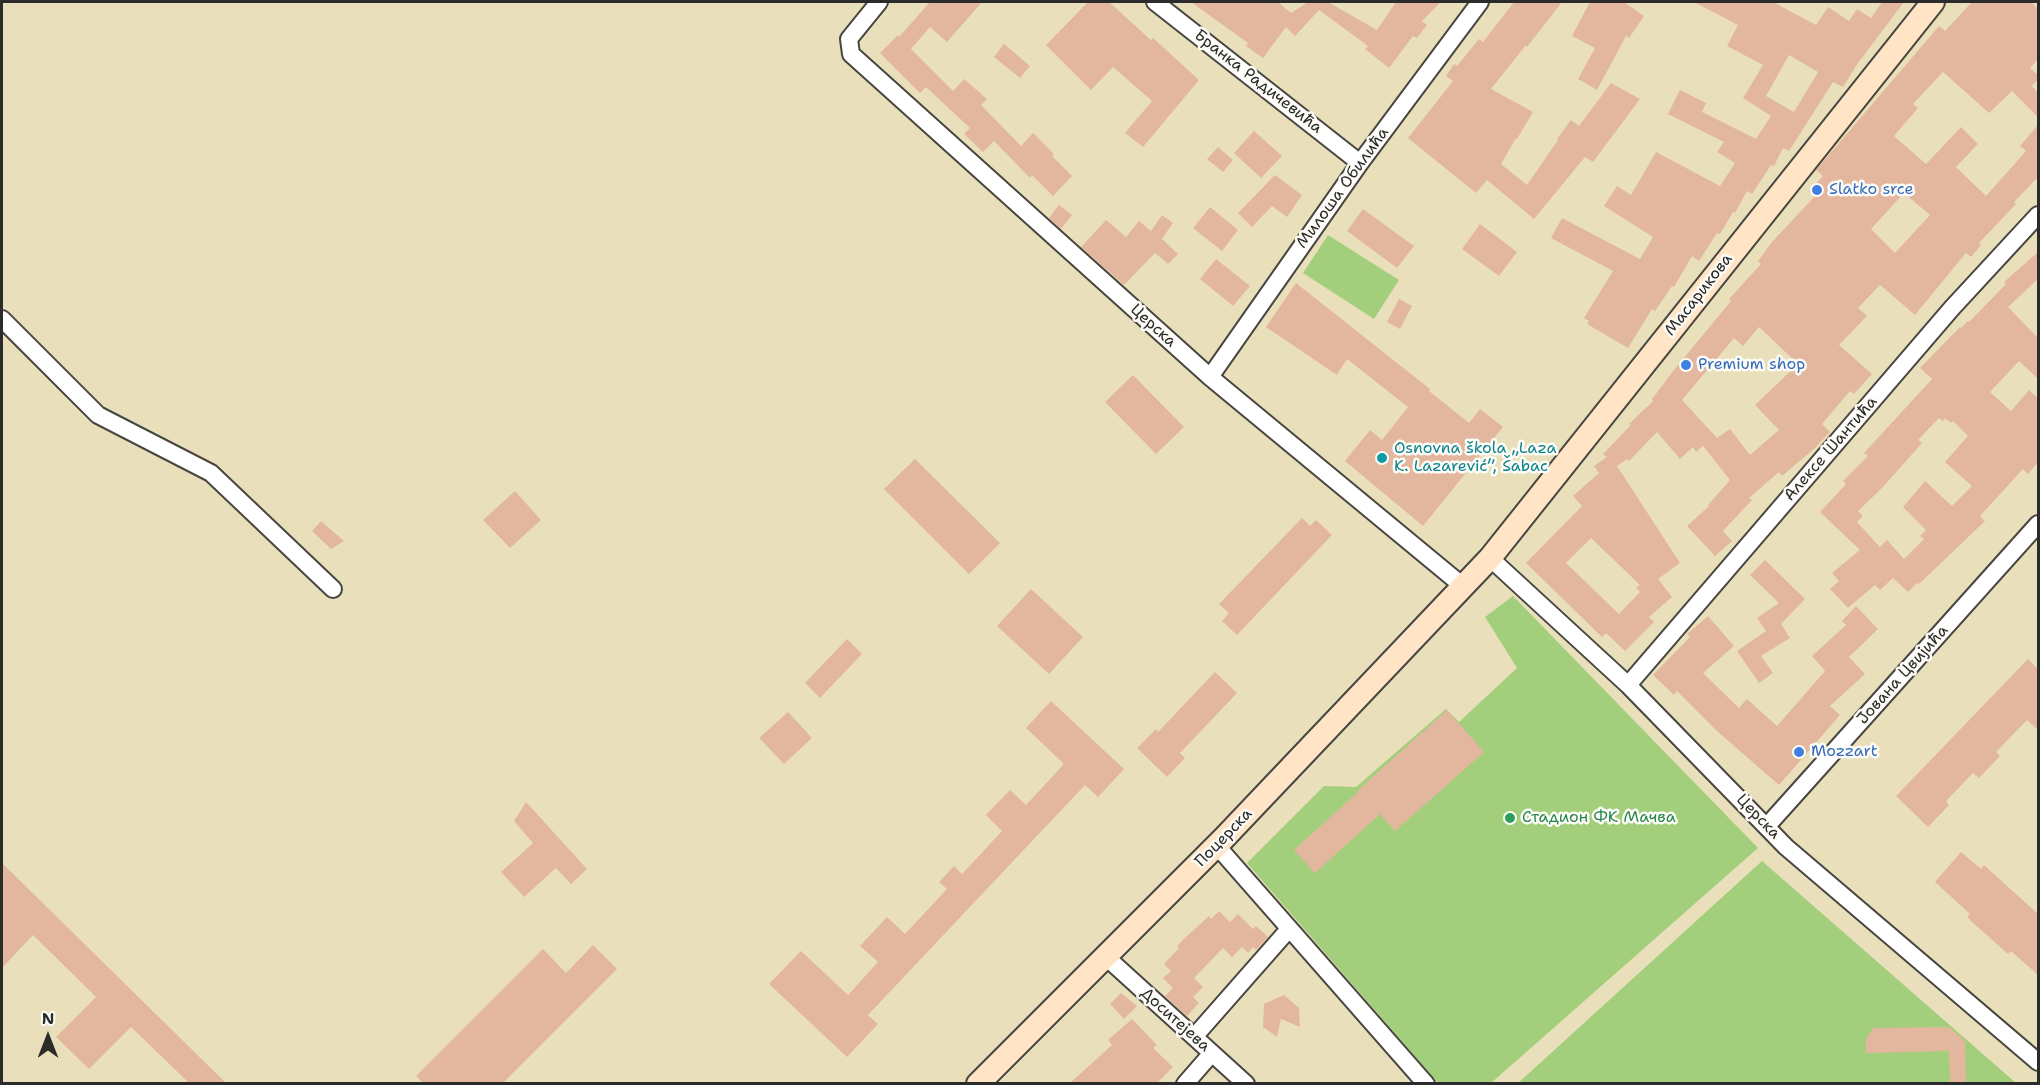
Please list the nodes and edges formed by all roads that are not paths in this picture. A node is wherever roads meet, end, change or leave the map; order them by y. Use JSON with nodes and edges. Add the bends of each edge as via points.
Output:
{"nodes":[{"id":1,"x":879,"y":2,"type":"edge"},
{"id":2,"x":1480,"y":2,"type":"edge"},
{"id":3,"x":1933,"y":2,"type":"edge"},
{"id":4,"x":1167,"y":5,"type":"edge"},
{"id":5,"x":1360,"y":163,"type":"junction"},
{"id":6,"x":2038,"y":215,"type":"edge"},
{"id":7,"x":2,"y":319,"type":"edge"},
{"id":8,"x":1210,"y":377,"type":"junction"},
{"id":9,"x":2038,"y":524,"type":"edge"},
{"id":10,"x":1490,"y":558,"type":"junction"},
{"id":11,"x":1464,"y":587,"type":"junction"},
{"id":12,"x":333,"y":589,"type":"dead end"},
{"id":13,"x":1628,"y":686,"type":"junction"},
{"id":14,"x":1767,"y":826,"type":"junction"},
{"id":15,"x":1217,"y":846,"type":"junction"},
{"id":16,"x":1289,"y":928,"type":"junction"},
{"id":17,"x":1105,"y":956,"type":"junction"},
{"id":18,"x":1194,"y":1037,"type":"junction"},
{"id":19,"x":1212,"y":1053,"type":"junction"},
{"id":20,"x":2038,"y":1062,"type":"edge"},
{"id":21,"x":978,"y":1083,"type":"edge"},
{"id":22,"x":1185,"y":1083,"type":"edge"},
{"id":23,"x":1246,"y":1083,"type":"edge"},
{"id":24,"x":1426,"y":1083,"type":"edge"}],
"edges":[{"from":1,"to":8,"type":"street","name":"Церска","via":[[849,39],[851,54]]},
{"from":2,"to":5,"type":"street","name":"Милоша Обилића"},
{"from":3,"to":10,"type":"main road","name":"Масарикова"},
{"from":4,"to":5,"type":"street","name":"Бранка Радичевића"},
{"from":5,"to":8,"type":"street","name":"Милоша Обилића"},
{"from":6,"to":13,"type":"street","name":"Алексе Шантића","via":[[1952,308]]},
{"from":7,"to":12,"type":"street","via":[[98,415],[211,473]]},
{"from":8,"to":11,"type":"street","name":"Церска"},
{"from":9,"to":14,"type":"street","name":"Јована Цвијића"},
{"from":10,"to":11,"type":"main road","name":"Масарикова"},
{"from":10,"to":13,"type":"street","name":"Церска"},
{"from":11,"to":15,"type":"main road","name":"Поцерска"},
{"from":13,"to":14,"type":"street","name":"Церска"},
{"from":14,"to":20,"type":"street","name":"Церска","via":[[1786,847]]},
{"from":15,"to":16,"type":"street"},
{"from":15,"to":17,"type":"main road","name":"Поцерска"},
{"from":16,"to":18,"type":"street"},
{"from":16,"to":24,"type":"street"},
{"from":17,"to":18,"type":"street","name":"Доситејева"},
{"from":17,"to":21,"type":"main road","name":"Поцерска"},
{"from":18,"to":19,"type":"street","name":"Доситејева"},
{"from":19,"to":22,"type":"street"},
{"from":19,"to":23,"type":"street","name":"Доситејева"}]}
